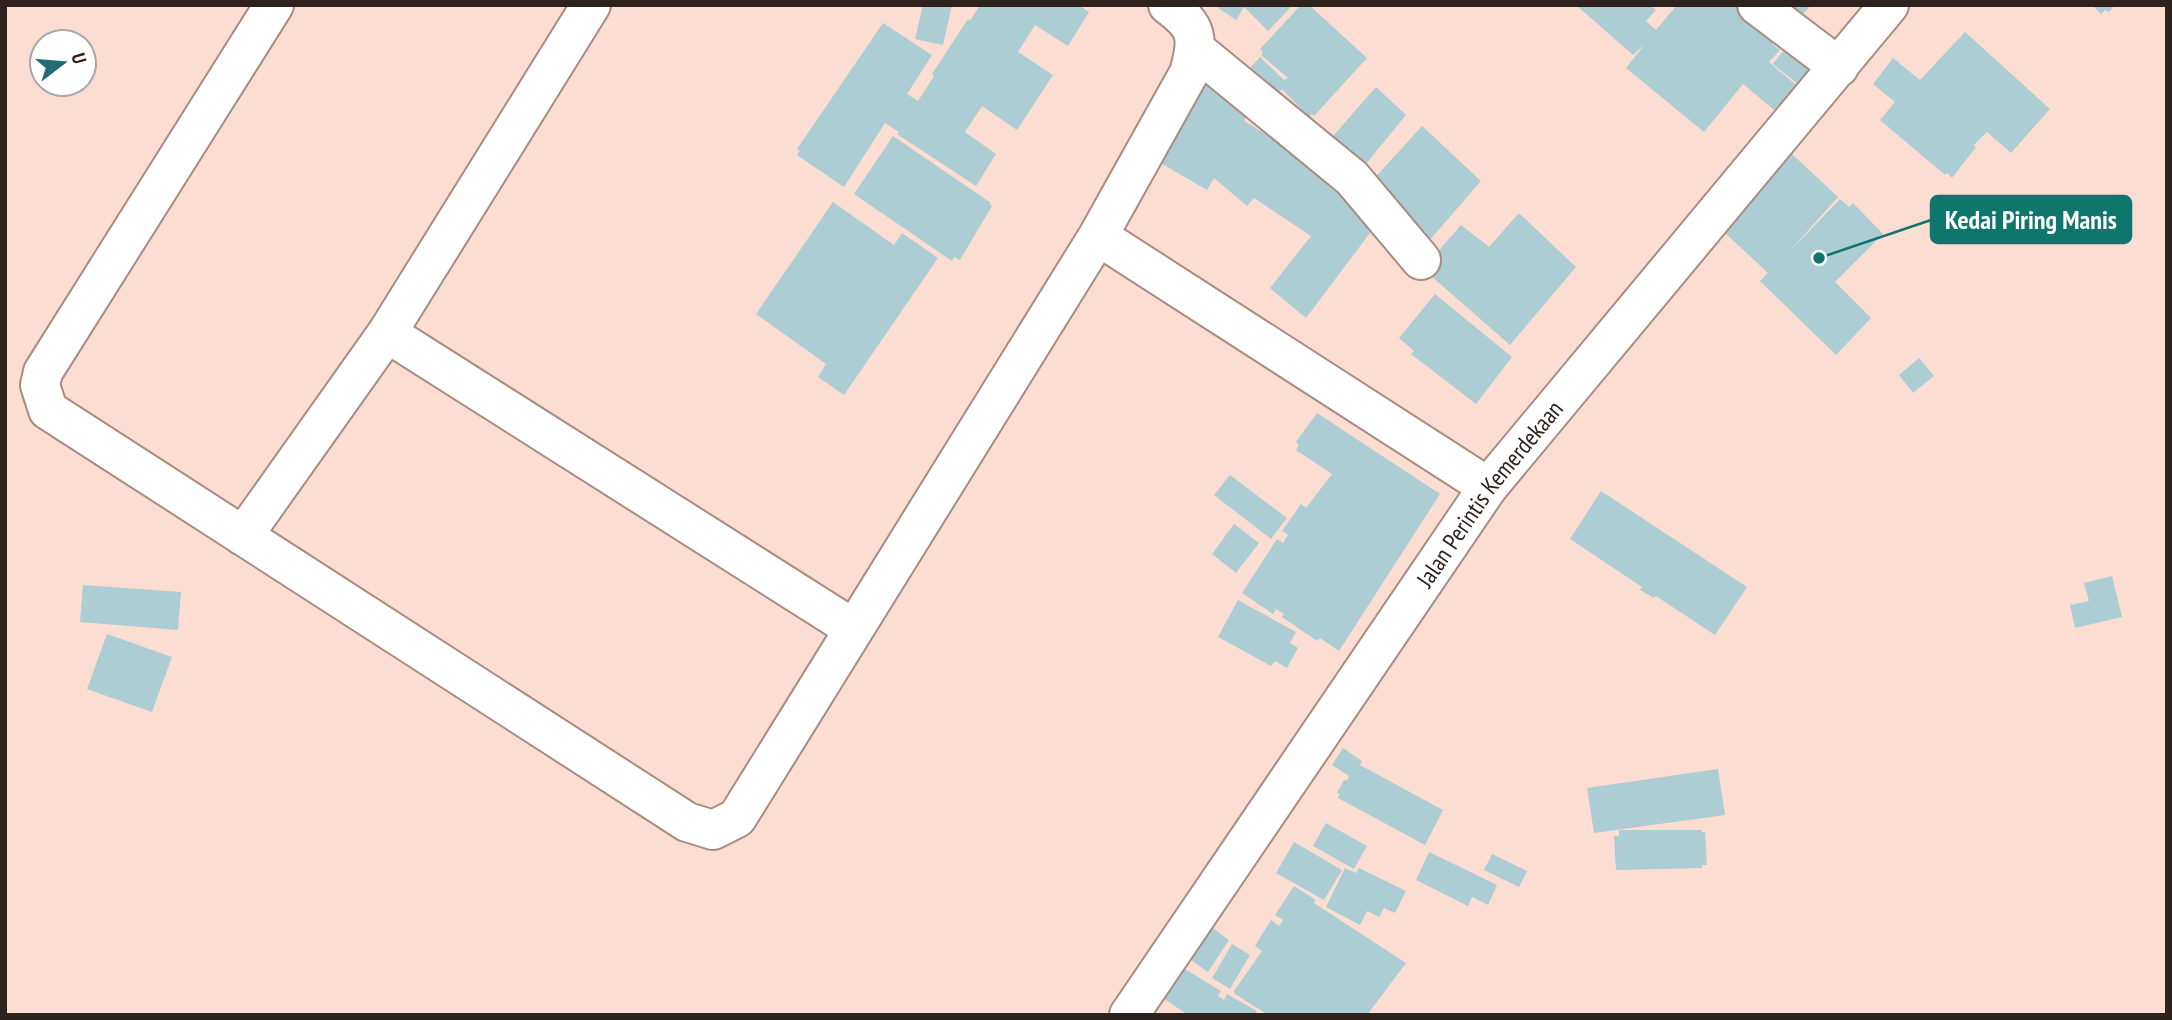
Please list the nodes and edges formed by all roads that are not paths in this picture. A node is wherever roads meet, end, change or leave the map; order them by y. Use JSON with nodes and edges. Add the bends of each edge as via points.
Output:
{"nodes":[{"id":1,"x":274,"y":5,"type":"edge"},
{"id":2,"x":592,"y":5,"type":"edge"},
{"id":3,"x":1168,"y":5,"type":"edge"},
{"id":4,"x":1757,"y":5,"type":"edge"},
{"id":5,"x":1889,"y":5,"type":"edge"},
{"id":6,"x":1196,"y":50,"type":"junction"},
{"id":7,"x":1839,"y":67,"type":"junction"},
{"id":8,"x":1098,"y":236,"type":"junction"},
{"id":9,"x":1421,"y":260,"type":"dead end"},
{"id":10,"x":387,"y":333,"type":"junction"},
{"id":11,"x":1488,"y":486,"type":"junction"},
{"id":12,"x":243,"y":536,"type":"junction"},
{"id":13,"x":854,"y":629,"type":"junction"},
{"id":14,"x":1129,"y":1015,"type":"edge"}],
"edges":[{"from":1,"to":12,"type":"street","via":[[43,372],[40,385],[48,410],[58,418]]},
{"from":2,"to":10,"type":"street"},
{"from":3,"to":6,"type":"street","via":[[1194,30]]},
{"from":4,"to":7,"type":"street"},
{"from":5,"to":7,"type":"street","name":"Jalan Perintis Kemerdekaan"},
{"from":6,"to":8,"type":"street","via":[[1189,73]]},
{"from":6,"to":9,"type":"street","via":[[1352,178]]},
{"from":7,"to":11,"type":"street","name":"Jalan Perintis Kemerdekaan"},
{"from":8,"to":11,"type":"street"},
{"from":8,"to":13,"type":"street"},
{"from":10,"to":12,"type":"street"},
{"from":10,"to":13,"type":"street"},
{"from":11,"to":14,"type":"street","name":"Jalan Perintis Kemerdekaan"},
{"from":12,"to":13,"type":"street","via":[[687,822],[713,830],[737,818]]}]}
